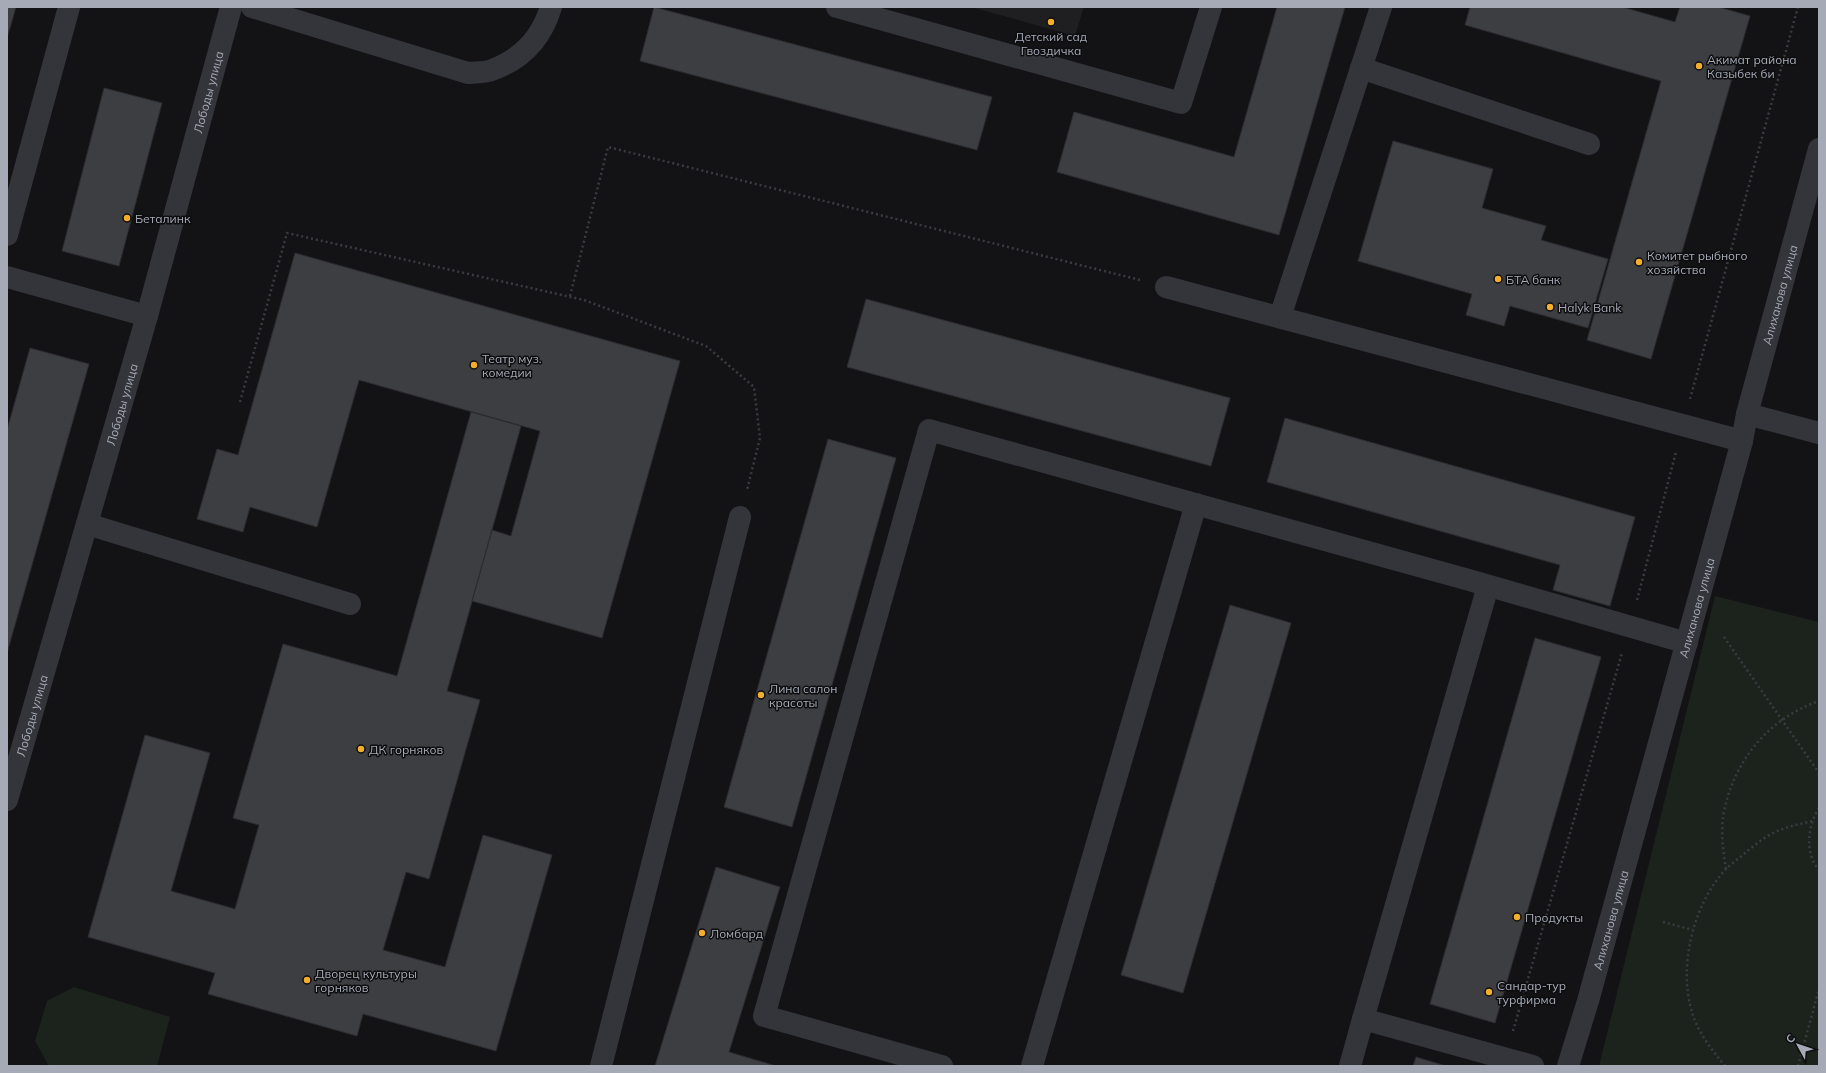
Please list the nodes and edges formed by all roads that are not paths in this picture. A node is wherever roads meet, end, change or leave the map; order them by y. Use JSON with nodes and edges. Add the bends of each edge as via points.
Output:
{"nodes":[{"id":1,"x":69,"y":7,"type":"edge"},
{"id":2,"x":231,"y":7,"type":"edge"},
{"id":3,"x":252,"y":7,"type":"edge"},
{"id":4,"x":551,"y":7,"type":"edge"},
{"id":5,"x":837,"y":7,"type":"edge"},
{"id":6,"x":1211,"y":7,"type":"edge"},
{"id":7,"x":1381,"y":7,"type":"edge"},
{"id":8,"x":1361,"y":68,"type":"junction"},
{"id":9,"x":1588,"y":144,"type":"dead end"},
{"id":10,"x":1819,"y":149,"type":"edge"},
{"id":11,"x":7,"y":235,"type":"edge"},
{"id":12,"x":7,"y":277,"type":"edge"},
{"id":13,"x":1166,"y":287,"type":"road end"},
{"id":14,"x":147,"y":316,"type":"junction"},
{"id":15,"x":1280,"y":317,"type":"junction"},
{"id":16,"x":1747,"y":414,"type":"junction"},
{"id":17,"x":1819,"y":433,"type":"edge"},
{"id":18,"x":1742,"y":441,"type":"junction"},
{"id":19,"x":1196,"y":504,"type":"junction"},
{"id":20,"x":740,"y":517,"type":"road end"},
{"id":21,"x":87,"y":524,"type":"junction"},
{"id":22,"x":1488,"y":586,"type":"junction"},
{"id":23,"x":350,"y":604,"type":"dead end"},
{"id":24,"x":1686,"y":643,"type":"junction"},
{"id":25,"x":15,"y":739,"type":"edge"},
{"id":26,"x":7,"y":800,"type":"edge"},
{"id":27,"x":1363,"y":1019,"type":"junction"},
{"id":28,"x":601,"y":1066,"type":"edge"},
{"id":29,"x":942,"y":1066,"type":"edge"},
{"id":30,"x":1032,"y":1066,"type":"edge"},
{"id":31,"x":1350,"y":1066,"type":"edge"},
{"id":32,"x":1533,"y":1066,"type":"edge"},
{"id":33,"x":1568,"y":1066,"type":"edge"}],
"edges":[{"from":1,"to":11,"type":"street"},
{"from":2,"to":14,"type":"street","name":"Лободы улица"},
{"from":3,"to":4,"type":"street","via":[[468,73],[492,70],[513,60],[534,43],[547,21]]},
{"from":5,"to":6,"type":"street","via":[[1181,103]]},
{"from":7,"to":8,"type":"street"},
{"from":8,"to":9,"type":"street"},
{"from":8,"to":15,"type":"street"},
{"from":10,"to":16,"type":"street","name":"Алиханова улица"},
{"from":12,"to":14,"type":"street"},
{"from":13,"to":15,"type":"street"},
{"from":14,"to":21,"type":"street","name":"Лободы улица"},
{"from":15,"to":18,"type":"street"},
{"from":16,"to":17,"type":"street"},
{"from":16,"to":18,"type":"street","name":"Алиханова улица"},
{"from":18,"to":24,"type":"street","name":"Алиханова улица"},
{"from":19,"to":22,"type":"street"},
{"from":19,"to":29,"type":"street","via":[[929,430],[764,1016]]},
{"from":19,"to":30,"type":"street"},
{"from":20,"to":28,"type":"street"},
{"from":21,"to":23,"type":"street"},
{"from":21,"to":25,"type":"street","name":"Лободы улица"},
{"from":22,"to":24,"type":"street"},
{"from":22,"to":27,"type":"street"},
{"from":24,"to":33,"type":"street","name":"Алиханова улица"},
{"from":25,"to":26,"type":"street","name":"Лободы улица"},
{"from":27,"to":31,"type":"street"},
{"from":27,"to":32,"type":"street"}]}
